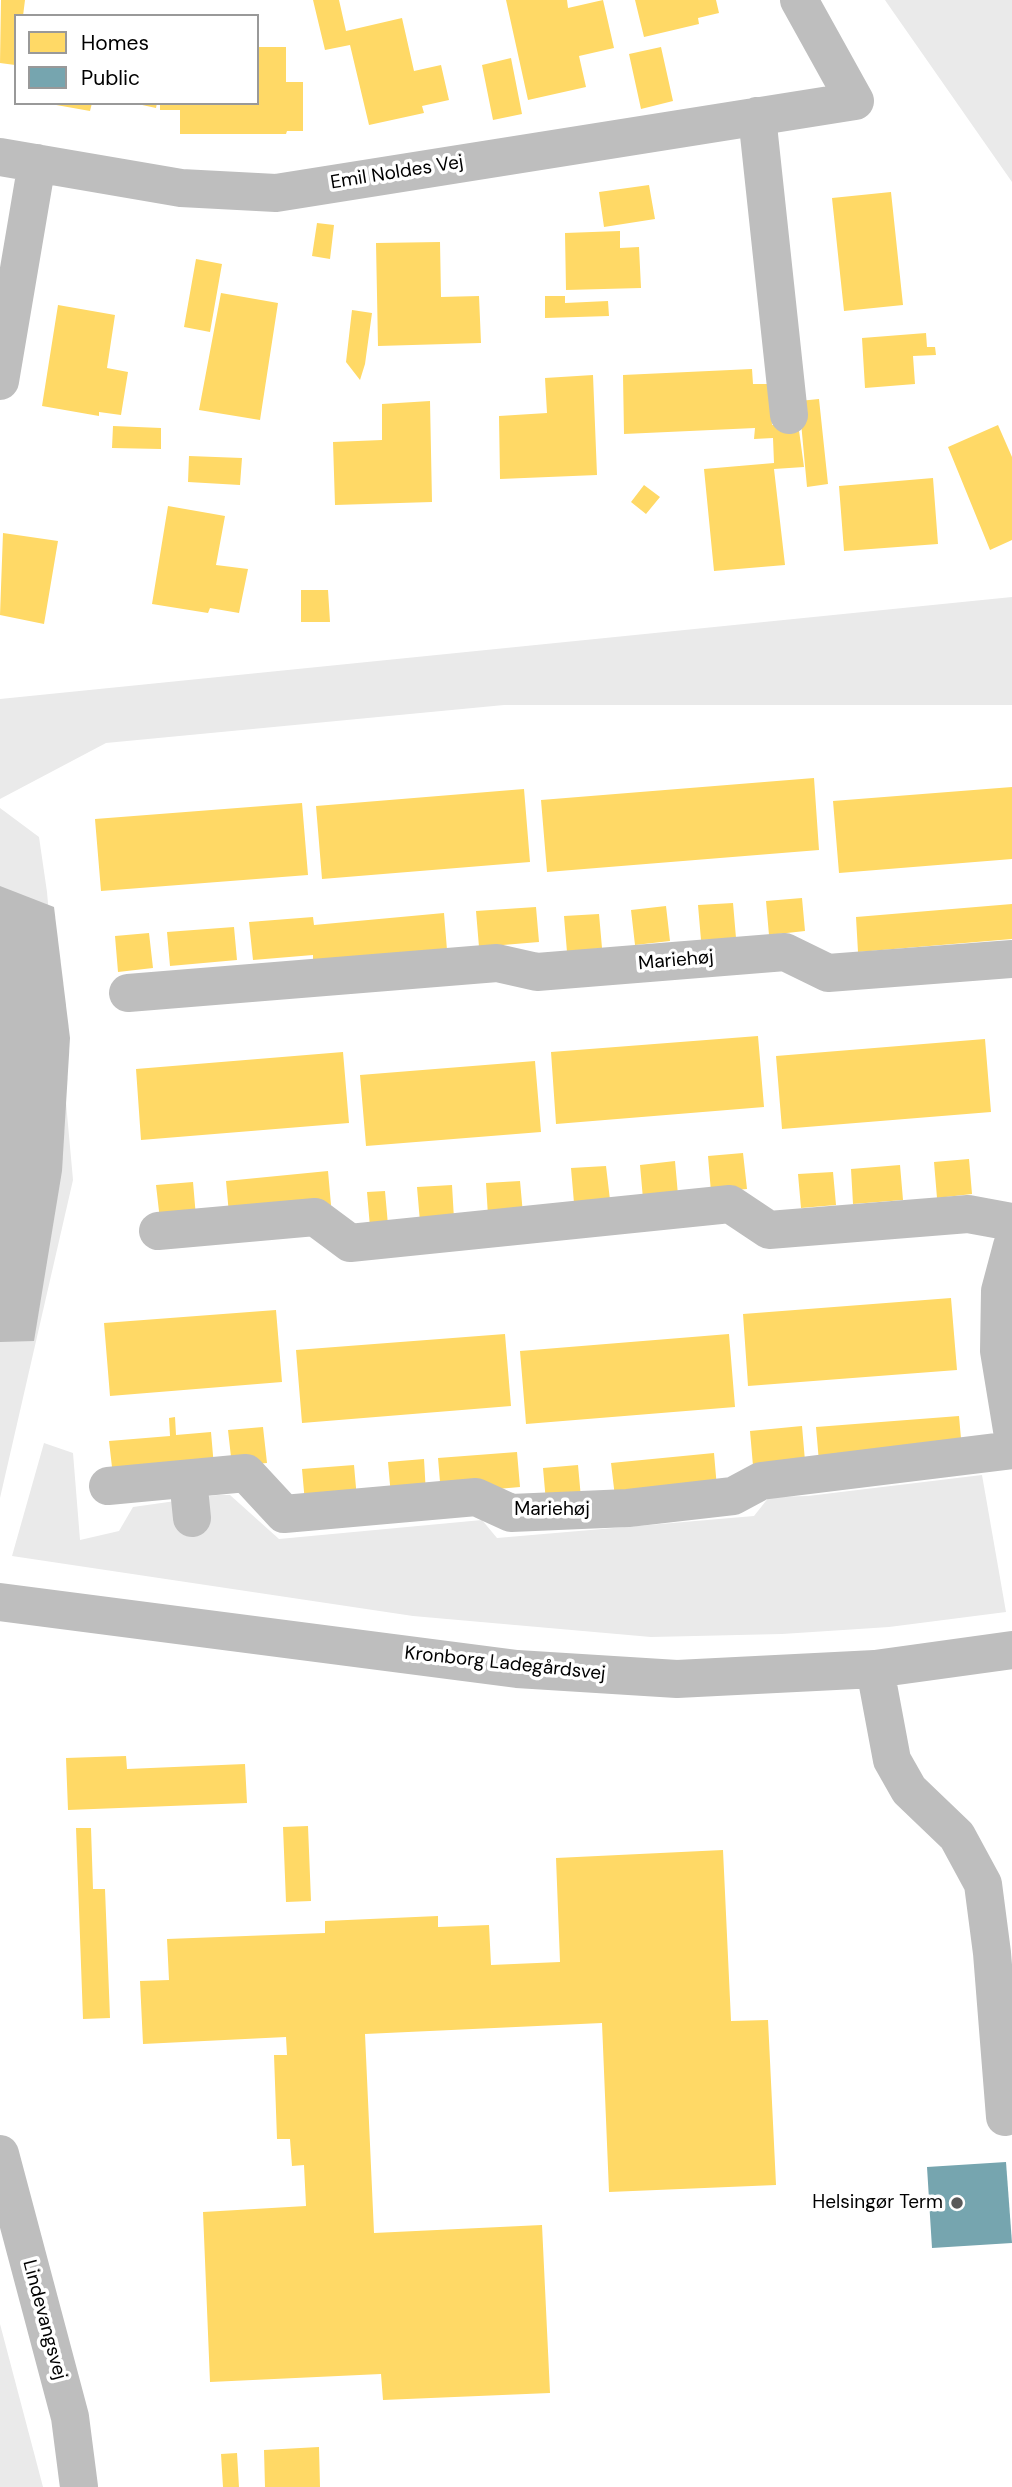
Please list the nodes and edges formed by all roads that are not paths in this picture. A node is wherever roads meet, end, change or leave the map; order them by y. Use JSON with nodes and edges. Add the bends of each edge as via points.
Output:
{"nodes":[{"id":1,"x":799,"y":0,"type":"edge"},
{"id":2,"x":757,"y":116,"type":"junction"},
{"id":3,"x":18,"y":160,"type":"edge"},
{"id":4,"x":0,"y":381,"type":"edge"},
{"id":5,"x":789,"y":415,"type":"dead end"},
{"id":6,"x":1012,"y":959,"type":"edge"},
{"id":7,"x":128,"y":993,"type":"dead end"},
{"id":8,"x":1012,"y":1222,"type":"edge"},
{"id":9,"x":158,"y":1231,"type":"dead end"},
{"id":10,"x":1012,"y":1246,"type":"edge"},
{"id":11,"x":1012,"y":1430,"type":"edge"},
{"id":12,"x":1012,"y":1450,"type":"edge"},
{"id":13,"x":188,"y":1479,"type":"junction"},
{"id":14,"x":108,"y":1486,"type":"dead end"},
{"id":15,"x":192,"y":1518,"type":"dead end"},
{"id":16,"x":0,"y":1602,"type":"edge"},
{"id":17,"x":1012,"y":1650,"type":"edge"},
{"id":18,"x":875,"y":1669,"type":"junction"},
{"id":19,"x":1005,"y":2117,"type":"dead end"},
{"id":20,"x":0,"y":2154,"type":"edge"},
{"id":21,"x":79,"y":2487,"type":"edge"}],
"edges":[{"from":1,"to":2,"type":"street","name":"Emil Noldes Vej","via":[[855,100]]},
{"from":2,"to":3,"type":"street","name":"Emil Noldes Vej","via":[[276,192],[181,188]]},
{"from":2,"to":5,"type":"street"},
{"from":3,"to":4,"type":"street","name":"Emil Noldes Vej"},
{"from":6,"to":7,"type":"street","name":"Mariehøj","via":[[828,973],[785,952],[537,972],[497,963]]},
{"from":8,"to":9,"type":"street","via":[[968,1214],[769,1230],[730,1204],[350,1243],[315,1217]]},
{"from":10,"to":11,"type":"street","via":[[1000,1292],[999,1352]]},
{"from":12,"to":13,"type":"street","name":"Mariehøj","via":[[761,1481],[733,1496],[628,1508],[511,1513],[476,1497],[284,1514],[246,1473]]},
{"from":13,"to":14,"type":"street","name":"Mariehøj"},
{"from":13,"to":15,"type":"street"},
{"from":16,"to":18,"type":"street","name":"Kronborg Ladegårdsvej","via":[[517,1669],[677,1679]]},
{"from":17,"to":18,"type":"street","name":"Kronborg Ladegårdsvej"},
{"from":18,"to":19,"type":"street","via":[[892,1760],[909,1790],[957,1836],[983,1884]]},
{"from":20,"to":21,"type":"street","name":"Lindevangsvej","via":[[70,2417]]}]}
